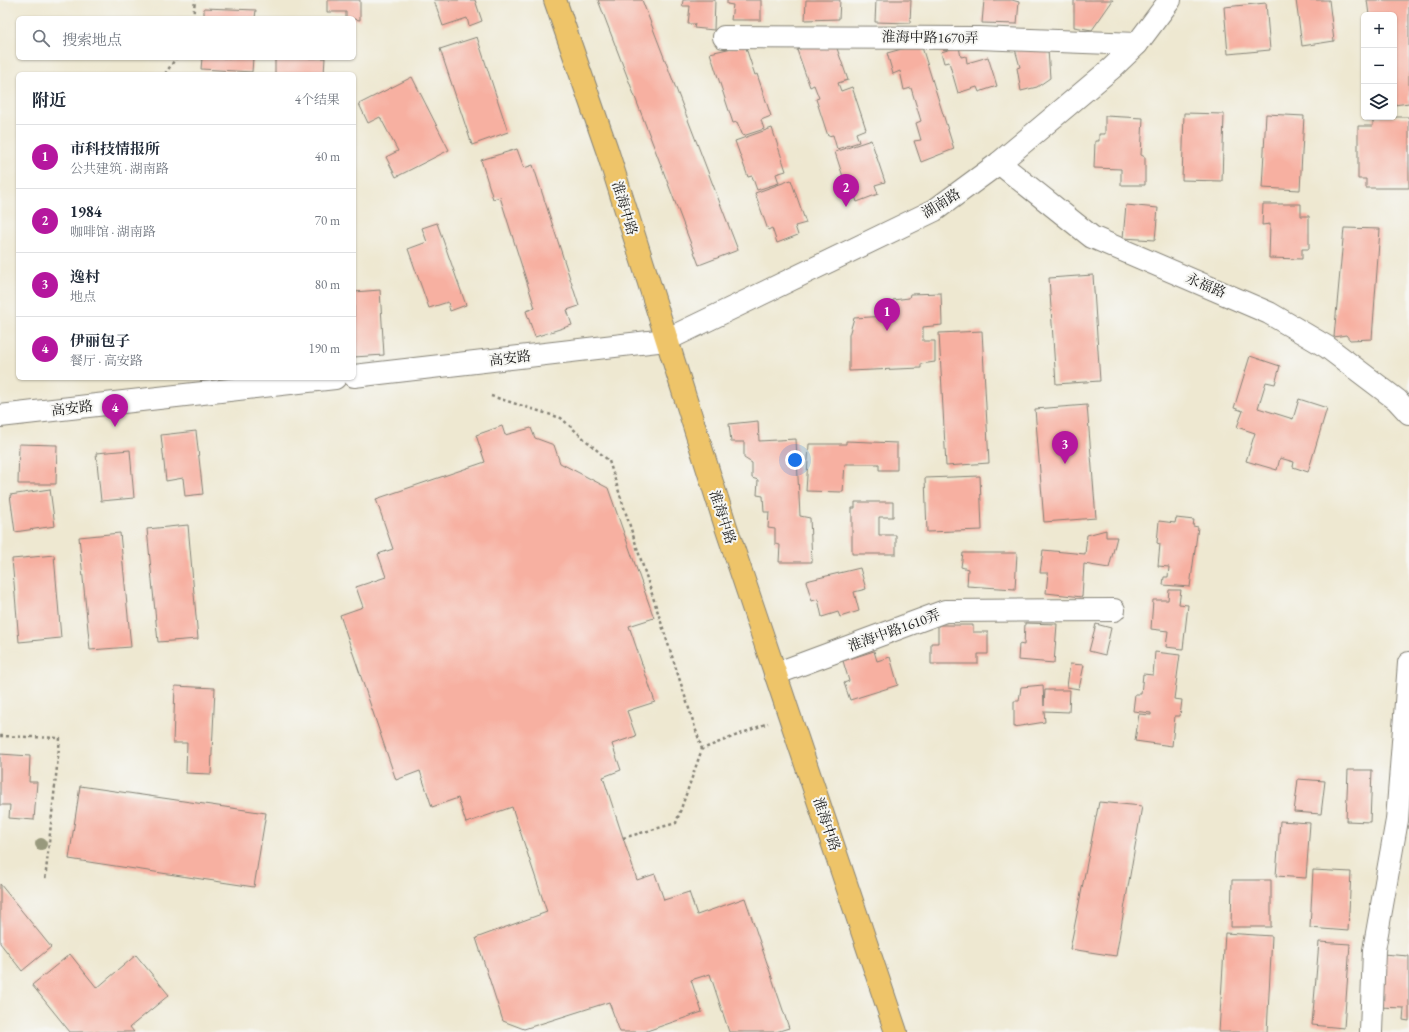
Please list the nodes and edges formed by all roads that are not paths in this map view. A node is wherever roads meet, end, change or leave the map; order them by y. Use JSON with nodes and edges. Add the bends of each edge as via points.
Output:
{"nodes":[{"id":1,"x":555,"y":0,"type":"edge"},
{"id":2,"x":1170,"y":0,"type":"edge"},
{"id":3,"x":724,"y":37,"type":"dead end"},
{"id":4,"x":1137,"y":44,"type":"junction"},
{"id":5,"x":999,"y":163,"type":"junction"},
{"id":6,"x":666,"y":340,"type":"junction"},
{"id":7,"x":356,"y":376,"type":"edge"},
{"id":8,"x":317,"y":380,"type":"edge"},
{"id":9,"x":1409,"y":413,"type":"edge"},
{"id":10,"x":0,"y":416,"type":"edge"},
{"id":11,"x":1114,"y":610,"type":"dead end"},
{"id":12,"x":1409,"y":663,"type":"edge"},
{"id":13,"x":776,"y":674,"type":"junction"},
{"id":14,"x":896,"y":1032,"type":"edge"},
{"id":15,"x":1371,"y":1032,"type":"edge"}],
"edges":[{"from":1,"to":6,"type":"main road","name":"淮海中路","via":[[607,150]]},
{"from":2,"to":4,"type":"street","name":"湖南路"},
{"from":3,"to":4,"type":"street","name":"淮海中路1670弄","via":[[978,38]]},
{"from":4,"to":5,"type":"street","name":"湖南路"},
{"from":5,"to":6,"type":"street","name":"湖南路","via":[[935,210]]},
{"from":5,"to":9,"type":"street","name":"永福路","via":[[1092,237],[1269,312],[1327,347],[1397,400]]},
{"from":6,"to":7,"type":"street","name":"高安路"},
{"from":6,"to":13,"type":"main road","name":"淮海中路"},
{"from":8,"to":10,"type":"street","name":"高安路"},
{"from":11,"to":13,"type":"street","name":"淮海中路1610弄","via":[[945,611]]},
{"from":12,"to":15,"type":"street","via":[[1397,820],[1374,950]]},
{"from":13,"to":14,"type":"main road","name":"淮海中路"}]}
